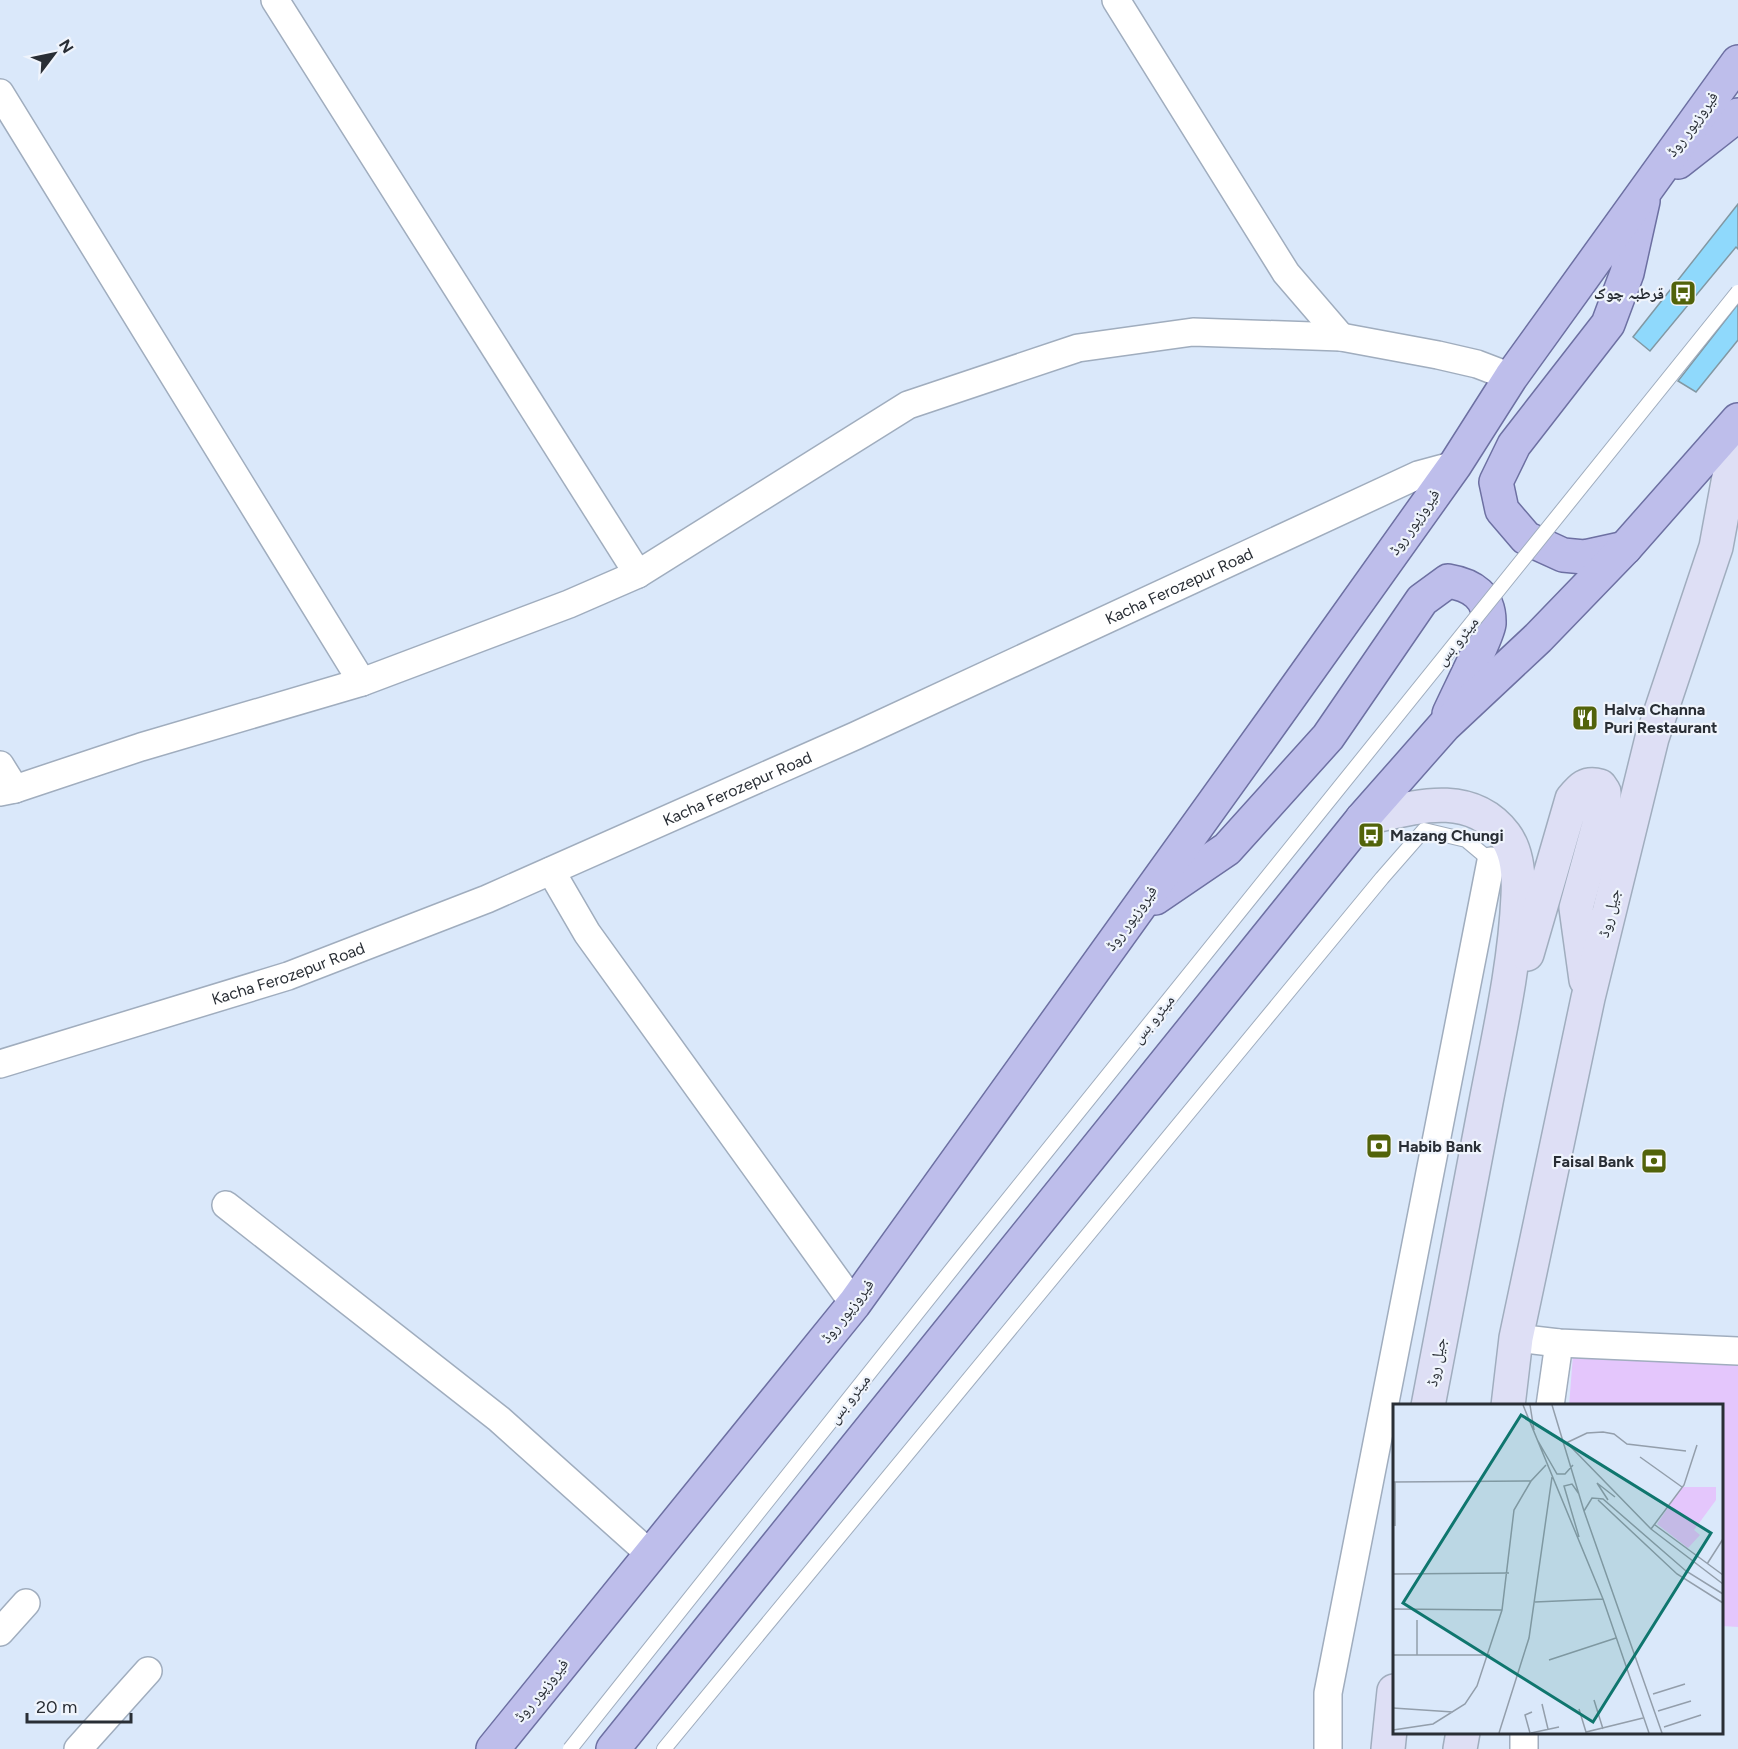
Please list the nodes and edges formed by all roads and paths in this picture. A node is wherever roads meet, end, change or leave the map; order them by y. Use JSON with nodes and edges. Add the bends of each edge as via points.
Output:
{"nodes":[{"id":1,"x":275,"y":0,"type":"edge"},
{"id":2,"x":1116,"y":0,"type":"edge"},
{"id":3,"x":1738,"y":62,"type":"edge"},
{"id":4,"x":0,"y":93,"type":"edge"},
{"id":5,"x":1738,"y":115,"type":"edge"},
{"id":6,"x":1646,"y":186,"type":"junction"},
{"id":7,"x":1738,"y":292,"type":"edge"},
{"id":8,"x":1341,"y":337,"type":"junction"},
{"id":9,"x":1511,"y":376,"type":"junction"},
{"id":10,"x":1738,"y":420,"type":"edge"},
{"id":11,"x":1738,"y":428,"type":"edge"},
{"id":12,"x":1455,"y":465,"type":"junction"},
{"id":13,"x":1625,"y":548,"type":"junction"},
{"id":14,"x":638,"y":574,"type":"junction"},
{"id":15,"x":362,"y":682,"type":"junction"},
{"id":16,"x":1444,"y":726,"type":"junction"},
{"id":17,"x":0,"y":765,"type":"edge"},
{"id":18,"x":8,"y":791,"type":"edge"},
{"id":19,"x":1362,"y":819,"type":"junction"},
{"id":20,"x":1491,"y":861,"type":"joint"},
{"id":21,"x":551,"y":871,"type":"junction"},
{"id":22,"x":1136,"y":911,"type":"junction"},
{"id":23,"x":1509,"y":979,"type":"junction"},
{"id":24,"x":1588,"y":998,"type":"junction"},
{"id":25,"x":0,"y":1064,"type":"edge"},
{"id":26,"x":226,"y":1205,"type":"dead end"},
{"id":27,"x":854,"y":1304,"type":"junction"},
{"id":28,"x":1516,"y":1338,"type":"junction"},
{"id":29,"x":1559,"y":1343,"type":"junction"},
{"id":30,"x":1738,"y":1351,"type":"edge"},
{"id":31,"x":1428,"y":1404,"type":"edge"},
{"id":32,"x":1508,"y":1404,"type":"edge"},
{"id":33,"x":1550,"y":1404,"type":"edge"},
{"id":34,"x":651,"y":1555,"type":"junction"},
{"id":35,"x":26,"y":1603,"type":"dead end"},
{"id":36,"x":0,"y":1632,"type":"edge"},
{"id":37,"x":148,"y":1671,"type":"dead end"},
{"id":38,"x":1393,"y":1708,"type":"edge"},
{"id":39,"x":1463,"y":1734,"type":"edge"},
{"id":40,"x":78,"y":1749,"type":"edge"},
{"id":41,"x":493,"y":1749,"type":"edge"},
{"id":42,"x":570,"y":1749,"type":"edge"},
{"id":43,"x":613,"y":1749,"type":"edge"},
{"id":44,"x":664,"y":1749,"type":"edge"},
{"id":45,"x":1328,"y":1749,"type":"edge"},
{"id":46,"x":1388,"y":1749,"type":"edge"},
{"id":47,"x":1460,"y":1749,"type":"edge"}],
"edges":[{"from":1,"to":14,"type":"street"},
{"from":2,"to":8,"type":"street","via":[[1286,273]]},
{"from":3,"to":6,"type":"main road","name":"فیروزپور روڈ"},
{"from":4,"to":15,"type":"street"},
{"from":5,"to":6,"type":"main road"},
{"from":6,"to":9,"type":"main road","name":"فیروزپور روڈ"},
{"from":6,"to":13,"type":"main road","via":[[1627,273],[1608,324],[1514,445],[1496,482],[1502,510],[1526,538],[1563,555],[1584,557]]},
{"from":7,"to":42,"type":"lane","name":"میٹرو بس","bridge":true},
{"from":8,"to":9,"type":"street","via":[[1438,355]]},
{"from":8,"to":14,"type":"street","via":[[1193,332],[1078,348],[908,405]]},
{"from":9,"to":12,"type":"main road","name":"فیروزپور روڈ"},
{"from":10,"to":13,"type":"main road"},
{"from":11,"to":24,"type":"main road","name":"جیل روڈ","via":[[1716,548],[1652,738]]},
{"from":12,"to":21,"type":"street","name":"Kacha Ferozepur Road","via":[[1418,475],[855,736]]},
{"from":12,"to":22,"type":"main road","name":"فیروزپور روڈ"},
{"from":13,"to":16,"type":"main road","via":[[1538,639]]},
{"from":14,"to":15,"type":"street"},
{"from":15,"to":18,"type":"street"},
{"from":16,"to":19,"type":"main road"},
{"from":16,"to":22,"type":"main road","via":[[1490,625],[1485,601],[1467,585],[1448,581],[1422,600],[1328,737],[1227,849]]},
{"from":17,"to":18,"type":"street"},
{"from":19,"to":23,"type":"main road","name":"جیل روڈ","via":[[1449,804],[1464,806],[1494,822],[1513,849],[1517,871]]},
{"from":19,"to":43,"type":"main road"},
{"from":20,"to":44,"type":"lane","via":[[1466,840],[1424,830]]},
{"from":20,"to":45,"type":"street","via":[[1328,1693]]},
{"from":21,"to":25,"type":"street","name":"Kacha Ferozepur Road","via":[[288,976]]},
{"from":21,"to":27,"type":"street","via":[[587,933]]},
{"from":22,"to":27,"type":"main road","name":"فیروزپور روڈ"},
{"from":23,"to":24,"type":"main road","via":[[1526,960],[1572,800],[1591,783],[1604,792],[1604,806],[1576,908]]},
{"from":23,"to":31,"type":"main road","name":"جیل روڈ"},
{"from":24,"to":28,"type":"main road","name":"جیل روڈ"},
{"from":26,"to":34,"type":"street","via":[[499,1419]]},
{"from":27,"to":34,"type":"main road","name":"فیروزپور روڈ"},
{"from":28,"to":29,"type":"street"},
{"from":28,"to":32,"type":"main road","name":"جیل روڈ"},
{"from":29,"to":30,"type":"street"},
{"from":29,"to":33,"type":"street"},
{"from":34,"to":41,"type":"main road","name":"فیروزپور روڈ"},
{"from":35,"to":36,"type":"street"},
{"from":37,"to":40,"type":"street"},
{"from":38,"to":46,"type":"main road"},
{"from":39,"to":47,"type":"main road"}]}
